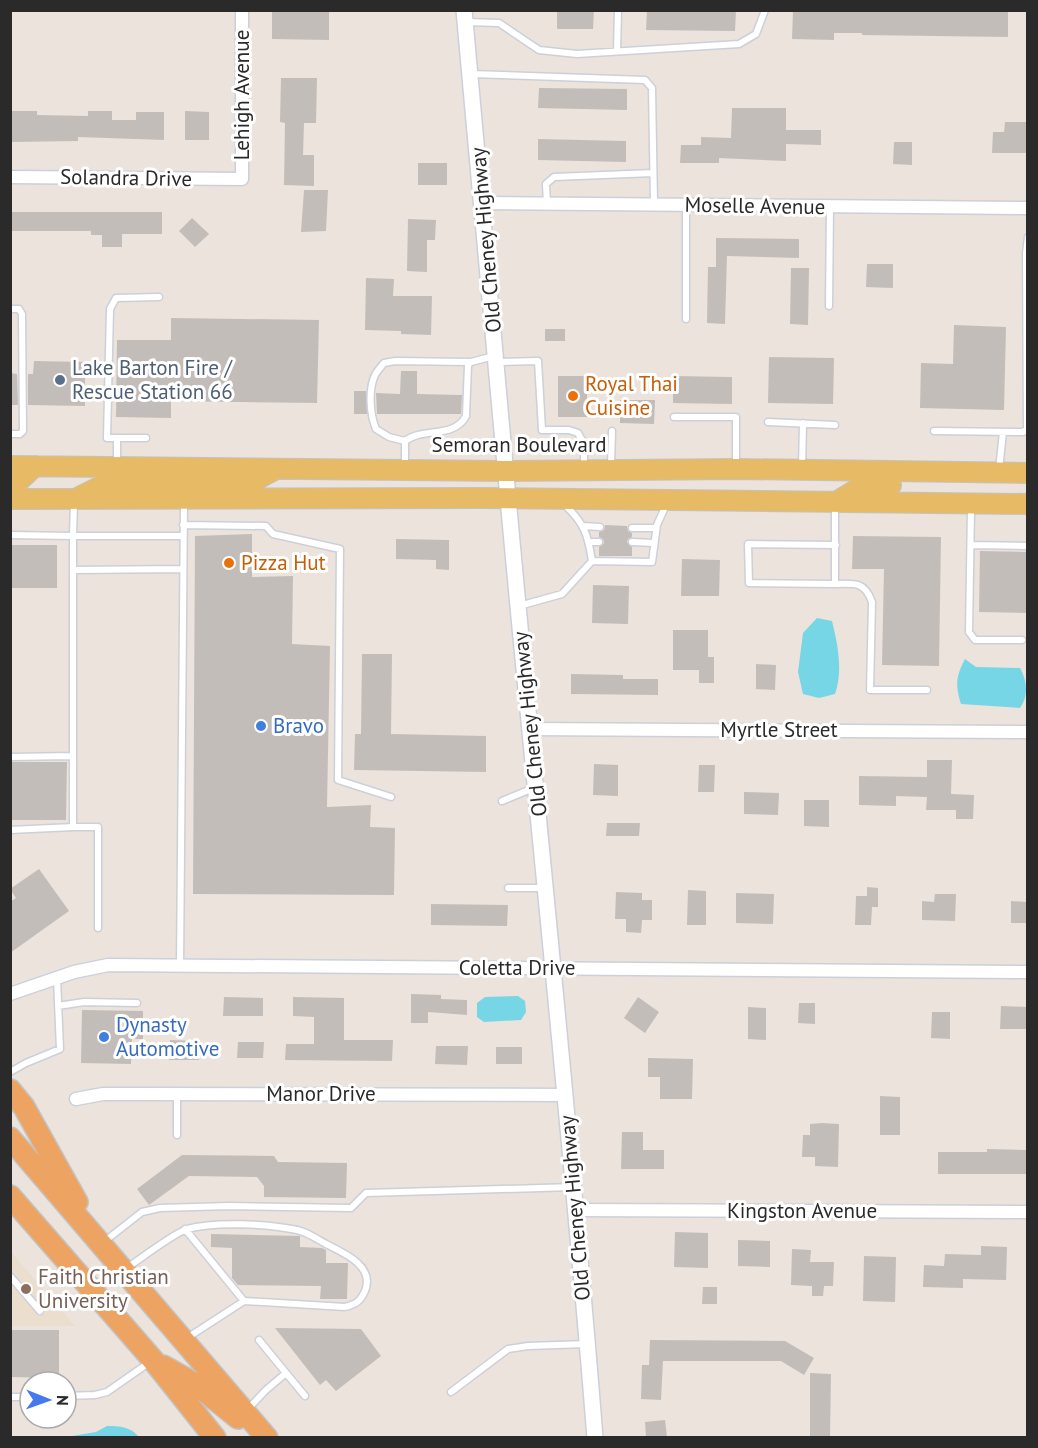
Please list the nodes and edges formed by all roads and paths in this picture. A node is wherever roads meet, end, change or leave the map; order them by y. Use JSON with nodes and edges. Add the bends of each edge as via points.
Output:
{"nodes":[{"id":1,"x":242,"y":10,"type":"edge"},
{"id":2,"x":618,"y":10,"type":"edge"},
{"id":3,"x":765,"y":10,"type":"edge"},
{"id":4,"x":465,"y":16,"type":"edge"},
{"id":5,"x":617,"y":51,"type":"junction"},
{"id":6,"x":471,"y":74,"type":"junction"},
{"id":7,"x":653,"y":173,"type":"junction"},
{"id":8,"x":10,"y":177,"type":"edge"},
{"id":9,"x":242,"y":179,"type":"joint"},
{"id":10,"x":483,"y":203,"type":"junction"},
{"id":11,"x":547,"y":204,"type":"junction"},
{"id":12,"x":654,"y":205,"type":"junction"},
{"id":13,"x":686,"y":205,"type":"junction"},
{"id":14,"x":830,"y":206,"type":"junction"},
{"id":15,"x":1028,"y":208,"type":"edge"},
{"id":16,"x":1028,"y":237,"type":"edge"},
{"id":17,"x":159,"y":297,"type":"dead end"},
{"id":18,"x":829,"y":306,"type":"dead end"},
{"id":19,"x":10,"y":309,"type":"edge"},
{"id":20,"x":686,"y":319,"type":"dead end"},
{"id":21,"x":496,"y":359,"type":"junction"},
{"id":22,"x":471,"y":362,"type":"junction"},
{"id":23,"x":674,"y":417,"type":"dead end"},
{"id":24,"x":768,"y":422,"type":"dead end"},
{"id":25,"x":803,"y":423,"type":"junction"},
{"id":26,"x":835,"y":424,"type":"dead end"},
{"id":27,"x":612,"y":431,"type":"dead end"},
{"id":28,"x":934,"y":431,"type":"dead end"},
{"id":29,"x":1003,"y":432,"type":"junction"},
{"id":30,"x":10,"y":434,"type":"edge"},
{"id":31,"x":117,"y":438,"type":"junction"},
{"id":32,"x":146,"y":438,"type":"dead end"},
{"id":33,"x":405,"y":441,"type":"junction"},
{"id":34,"x":10,"y":466,"type":"edge"},
{"id":35,"x":35,"y":466,"type":"junction"},
{"id":36,"x":117,"y":467,"type":"junction"},
{"id":37,"x":278,"y":468,"type":"junction"},
{"id":38,"x":405,"y":468,"type":"junction"},
{"id":39,"x":584,"y":469,"type":"junction"},
{"id":40,"x":736,"y":469,"type":"junction"},
{"id":41,"x":610,"y":470,"type":"junction"},
{"id":42,"x":505,"y":471,"type":"junction"},
{"id":43,"x":802,"y":471,"type":"junction"},
{"id":44,"x":999,"y":472,"type":"junction"},
{"id":45,"x":1028,"y":473,"type":"edge"},
{"id":46,"x":10,"y":483,"type":"edge"},
{"id":47,"x":508,"y":498,"type":"junction"},
{"id":48,"x":10,"y":499,"type":"edge"},
{"id":49,"x":184,"y":499,"type":"junction"},
{"id":50,"x":560,"y":499,"type":"junction"},
{"id":51,"x":74,"y":500,"type":"junction"},
{"id":52,"x":668,"y":501,"type":"junction"},
{"id":53,"x":835,"y":503,"type":"junction"},
{"id":54,"x":971,"y":504,"type":"junction"},
{"id":55,"x":1028,"y":504,"type":"edge"},
{"id":56,"x":183,"y":525,"type":"junction"},
{"id":57,"x":583,"y":526,"type":"junction"},
{"id":58,"x":600,"y":527,"type":"dead end"},
{"id":59,"x":632,"y":528,"type":"dead end"},
{"id":60,"x":656,"y":528,"type":"junction"},
{"id":61,"x":10,"y":535,"type":"edge"},
{"id":62,"x":73,"y":536,"type":"junction"},
{"id":63,"x":183,"y":536,"type":"junction"},
{"id":64,"x":589,"y":542,"type":"junction"},
{"id":65,"x":599,"y":542,"type":"dead end"},
{"id":66,"x":632,"y":542,"type":"dead end"},
{"id":67,"x":654,"y":543,"type":"junction"},
{"id":68,"x":836,"y":545,"type":"junction"},
{"id":69,"x":971,"y":545,"type":"junction"},
{"id":70,"x":1028,"y":546,"type":"edge"},
{"id":71,"x":592,"y":561,"type":"junction"},
{"id":72,"x":183,"y":569,"type":"junction"},
{"id":73,"x":73,"y":570,"type":"junction"},
{"id":74,"x":835,"y":584,"type":"junction"},
{"id":75,"x":518,"y":606,"type":"junction"},
{"id":76,"x":1022,"y":640,"type":"dead end"},
{"id":77,"x":927,"y":690,"type":"dead end"},
{"id":78,"x":530,"y":729,"type":"junction"},
{"id":79,"x":1028,"y":732,"type":"edge"},
{"id":80,"x":72,"y":756,"type":"junction"},
{"id":81,"x":10,"y":757,"type":"edge"},
{"id":82,"x":536,"y":787,"type":"junction"},
{"id":83,"x":391,"y":797,"type":"dead end"},
{"id":84,"x":501,"y":801,"type":"dead end"},
{"id":85,"x":73,"y":826,"type":"junction"},
{"id":86,"x":10,"y":830,"type":"edge"},
{"id":87,"x":508,"y":888,"type":"dead end"},
{"id":88,"x":546,"y":888,"type":"junction"},
{"id":89,"x":98,"y":928,"type":"dead end"},
{"id":90,"x":180,"y":966,"type":"junction"},
{"id":91,"x":554,"y":969,"type":"junction"},
{"id":92,"x":1028,"y":972,"type":"edge"},
{"id":93,"x":57,"y":978,"type":"junction"},
{"id":94,"x":10,"y":994,"type":"edge"},
{"id":95,"x":137,"y":1003,"type":"dead end"},
{"id":96,"x":58,"y":1006,"type":"junction"},
{"id":97,"x":10,"y":1072,"type":"edge"},
{"id":98,"x":10,"y":1090,"type":"edge"},
{"id":99,"x":177,"y":1094,"type":"junction"},
{"id":100,"x":565,"y":1095,"type":"junction"},
{"id":101,"x":76,"y":1099,"type":"dead end"},
{"id":102,"x":177,"y":1135,"type":"dead end"},
{"id":103,"x":10,"y":1138,"type":"edge"},
{"id":104,"x":574,"y":1186,"type":"junction"},
{"id":105,"x":10,"y":1196,"type":"edge"},
{"id":106,"x":576,"y":1210,"type":"junction"},
{"id":107,"x":1028,"y":1212,"type":"edge"},
{"id":108,"x":185,"y":1230,"type":"junction"},
{"id":109,"x":101,"y":1244,"type":"junction"},
{"id":110,"x":124,"y":1270,"type":"junction"},
{"id":111,"x":10,"y":1276,"type":"edge"},
{"id":112,"x":244,"y":1301,"type":"junction"},
{"id":113,"x":40,"y":1311,"type":"dead end"},
{"id":114,"x":184,"y":1340,"type":"junction"},
{"id":115,"x":259,"y":1340,"type":"dead end"},
{"id":116,"x":588,"y":1344,"type":"junction"},
{"id":117,"x":153,"y":1360,"type":"junction"},
{"id":118,"x":286,"y":1373,"type":"junction"},
{"id":119,"x":451,"y":1392,"type":"dead end"},
{"id":120,"x":78,"y":1396,"type":"edge"},
{"id":121,"x":305,"y":1396,"type":"dead end"},
{"id":122,"x":246,"y":1412,"type":"junction"},
{"id":123,"x":214,"y":1437,"type":"edge"},
{"id":124,"x":262,"y":1437,"type":"edge"},
{"id":125,"x":267,"y":1437,"type":"edge"},
{"id":126,"x":595,"y":1437,"type":"edge"}],
"edges":[{"from":1,"to":9,"type":"street","name":"Lehigh Avenue"},
{"from":2,"to":5,"type":"lane"},
{"from":3,"to":5,"type":"lane","via":[[756,34],[739,44]]},
{"from":4,"to":5,"type":"lane","via":[[499,22],[539,50],[577,54]]},
{"from":4,"to":6,"type":"street","name":"Old Cheney Highway"},
{"from":6,"to":7,"type":"lane","via":[[645,80],[652,88]]},
{"from":6,"to":10,"type":"street","name":"Old Cheney Highway"},
{"from":7,"to":11,"type":"lane","via":[[554,177],[546,184]]},
{"from":7,"to":12,"type":"lane"},
{"from":8,"to":9,"type":"street","name":"Solandra Drive"},
{"from":10,"to":11,"type":"street","name":"Moselle Avenue"},
{"from":10,"to":21,"type":"street","name":"Old Cheney Highway"},
{"from":11,"to":12,"type":"street","name":"Moselle Avenue"},
{"from":12,"to":13,"type":"street","name":"Moselle Avenue"},
{"from":13,"to":14,"type":"street","name":"Moselle Avenue"},
{"from":13,"to":20,"type":"lane"},
{"from":14,"to":15,"type":"street","name":"Moselle Avenue"},
{"from":14,"to":18,"type":"lane"},
{"from":16,"to":29,"type":"lane","via":[[1027,429]]},
{"from":17,"to":31,"type":"lane","via":[[116,298],[110,309],[107,438]]},
{"from":19,"to":30,"type":"lane","via":[[19,309],[22,314],[24,431]]},
{"from":21,"to":22,"type":"lane"},
{"from":21,"to":39,"type":"lane","via":[[538,361],[542,430],[578,433],[584,444]]},
{"from":21,"to":42,"type":"street","name":"Old Cheney Highway"},
{"from":22,"to":33,"type":"lane","via":[[463,422]]},
{"from":22,"to":33,"type":"lane","via":[[384,363],[372,388],[372,418],[375,429]]},
{"from":23,"to":40,"type":"lane","via":[[736,417]]},
{"from":24,"to":25,"type":"lane"},
{"from":25,"to":26,"type":"lane"},
{"from":25,"to":43,"type":"lane"},
{"from":27,"to":41,"type":"lane"},
{"from":28,"to":29,"type":"lane"},
{"from":29,"to":44,"type":"lane"},
{"from":31,"to":32,"type":"lane"},
{"from":31,"to":36,"type":"lane"},
{"from":33,"to":38,"type":"lane"},
{"from":34,"to":35,"type":"main road","name":"Semoran Boulevard"},
{"from":35,"to":36,"type":"main road","name":"Semoran Boulevard"},
{"from":35,"to":46,"type":"main road","via":[[17,483]]},
{"from":36,"to":37,"type":"main road","name":"Semoran Boulevard"},
{"from":37,"to":38,"type":"main road","name":"Semoran Boulevard"},
{"from":37,"to":51,"type":"main road","via":[[252,482],[109,482]]},
{"from":38,"to":42,"type":"main road","name":"Semoran Boulevard"},
{"from":39,"to":41,"type":"main road","name":"Semoran Boulevard"},
{"from":39,"to":42,"type":"main road","name":"Semoran Boulevard"},
{"from":40,"to":41,"type":"main road","name":"Semoran Boulevard"},
{"from":40,"to":43,"type":"main road","name":"Semoran Boulevard"},
{"from":42,"to":47,"type":"street","name":"Old Cheney Highway"},
{"from":43,"to":44,"type":"main road","name":"Semoran Boulevard"},
{"from":44,"to":45,"type":"main road","name":"Semoran Boulevard"},
{"from":44,"to":53,"type":"main road","via":[[970,485],[865,484]]},
{"from":47,"to":49,"type":"main road"},
{"from":47,"to":50,"type":"main road"},
{"from":47,"to":75,"type":"street","name":"Old Cheney Highway"},
{"from":48,"to":51,"type":"main road"},
{"from":49,"to":51,"type":"main road"},
{"from":49,"to":56,"type":"lane"},
{"from":50,"to":52,"type":"main road"},
{"from":50,"to":57,"type":"lane"},
{"from":51,"to":62,"type":"lane"},
{"from":52,"to":53,"type":"main road"},
{"from":52,"to":60,"type":"lane"},
{"from":53,"to":54,"type":"main road"},
{"from":53,"to":68,"type":"lane"},
{"from":54,"to":55,"type":"main road"},
{"from":54,"to":69,"type":"lane"},
{"from":56,"to":63,"type":"lane"},
{"from":56,"to":83,"type":"lane","via":[[266,526],[273,534],[340,549],[338,780]]},
{"from":57,"to":58,"type":"lane"},
{"from":57,"to":64,"type":"lane"},
{"from":59,"to":60,"type":"lane"},
{"from":60,"to":67,"type":"lane"},
{"from":61,"to":62,"type":"lane"},
{"from":62,"to":63,"type":"lane"},
{"from":62,"to":73,"type":"lane"},
{"from":63,"to":72,"type":"lane"},
{"from":64,"to":65,"type":"lane"},
{"from":64,"to":71,"type":"lane"},
{"from":66,"to":67,"type":"lane"},
{"from":67,"to":71,"type":"lane","via":[[652,562]]},
{"from":68,"to":74,"type":"lane"},
{"from":68,"to":74,"type":"lane","via":[[748,544],[749,583]]},
{"from":69,"to":70,"type":"lane"},
{"from":69,"to":76,"type":"lane","via":[[969,632],[975,640]]},
{"from":71,"to":75,"type":"lane","via":[[562,594]]},
{"from":72,"to":73,"type":"lane"},
{"from":72,"to":90,"type":"lane"},
{"from":73,"to":80,"type":"lane"},
{"from":74,"to":77,"type":"lane","via":[[864,587],[872,602],[870,690]]},
{"from":75,"to":78,"type":"street","name":"Old Cheney Highway"},
{"from":78,"to":79,"type":"street","name":"Myrtle Street"},
{"from":78,"to":82,"type":"street","name":"Old Cheney Highway"},
{"from":80,"to":81,"type":"lane"},
{"from":80,"to":85,"type":"lane"},
{"from":82,"to":84,"type":"lane"},
{"from":82,"to":88,"type":"street","name":"Old Cheney Highway"},
{"from":85,"to":86,"type":"lane"},
{"from":85,"to":89,"type":"lane","via":[[98,827]]},
{"from":87,"to":88,"type":"lane"},
{"from":88,"to":91,"type":"street","name":"Old Cheney Highway"},
{"from":90,"to":91,"type":"street","name":"Coletta Drive"},
{"from":90,"to":93,"type":"street","name":"Coletta Drive","via":[[108,965]]},
{"from":91,"to":92,"type":"street","name":"Coletta Drive"},
{"from":91,"to":100,"type":"street","name":"Old Cheney Highway"},
{"from":93,"to":94,"type":"street","name":"Coletta Drive"},
{"from":93,"to":96,"type":"lane"},
{"from":95,"to":96,"type":"lane","via":[[84,1002]]},
{"from":96,"to":97,"type":"lane","via":[[60,1049]]},
{"from":98,"to":109,"type":"highway","via":[[24,1107]]},
{"from":99,"to":100,"type":"street","name":"Manor Drive"},
{"from":99,"to":101,"type":"street","name":"Manor Drive","via":[[103,1094]]},
{"from":99,"to":102,"type":"lane"},
{"from":100,"to":104,"type":"street","name":"Old Cheney Highway"},
{"from":103,"to":109,"type":"highway"},
{"from":104,"to":106,"type":"street","name":"Old Cheney Highway"},
{"from":104,"to":109,"type":"lane","via":[[366,1192],[351,1208],[160,1209],[142,1212]]},
{"from":105,"to":117,"type":"highway"},
{"from":106,"to":107,"type":"street","name":"Kingston Avenue"},
{"from":106,"to":116,"type":"street","name":"Old Cheney Highway"},
{"from":108,"to":110,"type":"lane"},
{"from":108,"to":112,"type":"lane"},
{"from":108,"to":112,"type":"lane","via":[[216,1224],[299,1230],[350,1256],[367,1278],[361,1301],[345,1307]]},
{"from":109,"to":110,"type":"highway"},
{"from":110,"to":114,"type":"highway"},
{"from":111,"to":113,"type":"lane"},
{"from":112,"to":114,"type":"lane"},
{"from":114,"to":122,"type":"highway"},
{"from":115,"to":118,"type":"lane"},
{"from":116,"to":119,"type":"lane","via":[[508,1349]]},
{"from":116,"to":126,"type":"street","name":"Old Cheney Highway"},
{"from":117,"to":120,"type":"lane","via":[[107,1392]]},
{"from":117,"to":123,"type":"highway"},
{"from":117,"to":124,"type":"highway","via":[[198,1385]]},
{"from":118,"to":121,"type":"lane"},
{"from":118,"to":122,"type":"lane"},
{"from":122,"to":125,"type":"highway"}]}
